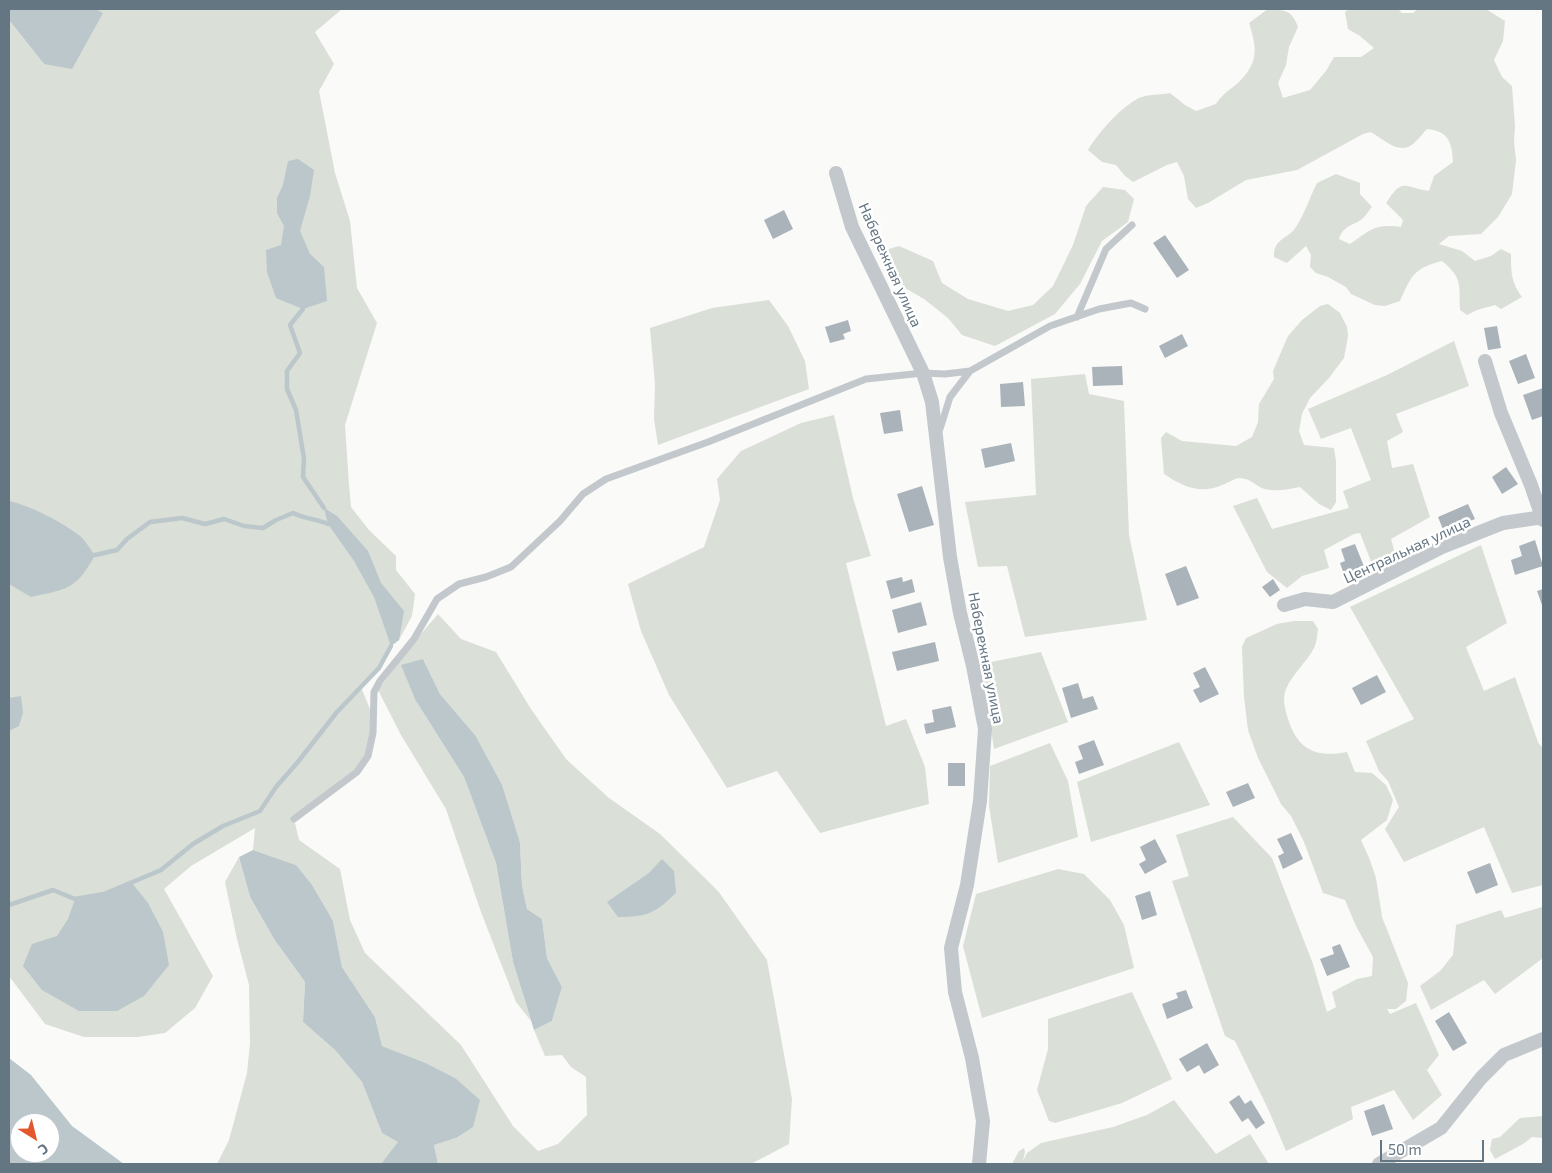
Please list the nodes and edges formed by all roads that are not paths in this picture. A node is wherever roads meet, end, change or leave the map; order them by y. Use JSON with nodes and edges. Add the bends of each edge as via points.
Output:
{"nodes":[{"id":1,"x":836,"y":173,"type":"dead end"},
{"id":2,"x":1132,"y":224,"type":"dead end"},
{"id":3,"x":1146,"y":308,"type":"dead end"},
{"id":4,"x":1077,"y":317,"type":"junction"},
{"id":5,"x":1485,"y":361,"type":"dead end"},
{"id":6,"x":970,"y":371,"type":"junction"},
{"id":7,"x":923,"y":373,"type":"junction"},
{"id":8,"x":937,"y":442,"type":"junction"},
{"id":9,"x":1543,"y":518,"type":"edge"},
{"id":10,"x":1284,"y":605,"type":"dead end"},
{"id":11,"x":294,"y":819,"type":"dead end"},
{"id":12,"x":1543,"y":1039,"type":"edge"},
{"id":13,"x":979,"y":1164,"type":"edge"},
{"id":14,"x":1379,"y":1164,"type":"edge"}],
"edges":[{"from":1,"to":7,"type":"street","name":"Набережная улица","via":[[852,227]]},
{"from":2,"to":4,"type":"lane","via":[[1106,249]]},
{"from":3,"to":4,"type":"lane","via":[[1131,304]]},
{"from":4,"to":6,"type":"lane","via":[[1050,326]]},
{"from":5,"to":9,"type":"street","via":[[1501,413]]},
{"from":6,"to":7,"type":"lane"},
{"from":6,"to":8,"type":"lane","via":[[950,397]]},
{"from":7,"to":8,"type":"street","name":"Набережная улица","via":[[932,402]]},
{"from":7,"to":11,"type":"lane","via":[[866,379],[606,479],[583,494],[560,522],[511,567],[459,584],[437,599],[414,639],[374,692],[373,733],[368,756],[357,772]]},
{"from":8,"to":13,"type":"street","name":"Набережная улица","via":[[950,557],[985,729],[980,801],[967,885],[951,948],[955,992],[972,1058],[983,1121]]},
{"from":9,"to":10,"type":"street","name":"Центральная улица","via":[[1504,524],[1442,547],[1334,602],[1305,599]]},
{"from":12,"to":14,"type":"street","via":[[1504,1055],[1441,1128]]}]}
